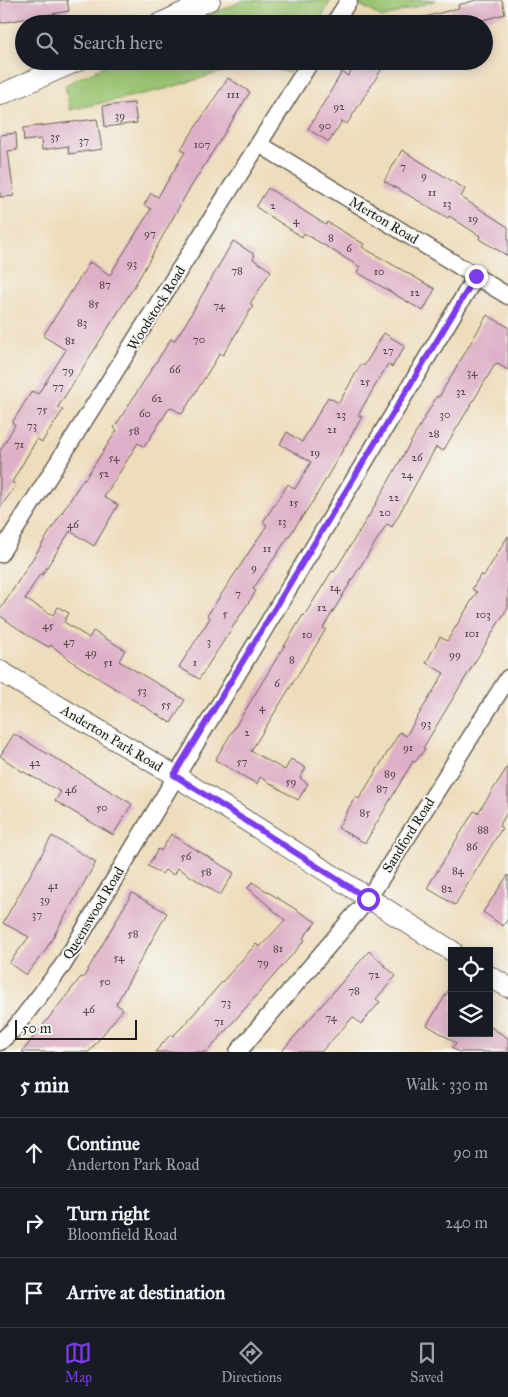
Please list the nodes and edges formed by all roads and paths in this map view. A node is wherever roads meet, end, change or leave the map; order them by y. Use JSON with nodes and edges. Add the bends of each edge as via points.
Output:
{"nodes":[{"id":1,"x":210,"y":0,"type":"edge"},
{"id":2,"x":349,"y":0,"type":"edge"},
{"id":3,"x":178,"y":15,"type":"edge"},
{"id":4,"x":340,"y":15,"type":"edge"},
{"id":5,"x":57,"y":70,"type":"edge"},
{"id":6,"x":305,"y":70,"type":"edge"},
{"id":7,"x":0,"y":95,"type":"edge"},
{"id":8,"x":259,"y":144,"type":"junction"},
{"id":9,"x":476,"y":276,"type":"junction"},
{"id":10,"x":508,"y":296,"type":"edge"},
{"id":11,"x":0,"y":554,"type":"edge"},
{"id":12,"x":0,"y":670,"type":"edge"},
{"id":13,"x":508,"y":678,"type":"edge"},
{"id":14,"x":174,"y":775,"type":"junction"},
{"id":15,"x":368,"y":899,"type":"junction"},
{"id":16,"x":448,"y":949,"type":"edge"},
{"id":17,"x":493,"y":978,"type":"edge"},
{"id":18,"x":508,"y":987,"type":"edge"},
{"id":19,"x":0,"y":1042,"type":"edge"},
{"id":20,"x":238,"y":1052,"type":"edge"}],
"edges":[{"from":1,"to":3,"type":"street"},
{"from":2,"to":4,"type":"street"},
{"from":5,"to":7,"type":"street"},
{"from":6,"to":8,"type":"street","name":"Woodstock Road"},
{"from":8,"to":9,"type":"street","name":"Merton Road"},
{"from":8,"to":11,"type":"street","name":"Woodstock Road"},
{"from":9,"to":10,"type":"street","name":"Merton Road"},
{"from":9,"to":14,"type":"street","name":"Queenswood Road"},
{"from":12,"to":14,"type":"street","name":"Anderton Park Road"},
{"from":13,"to":15,"type":"street","name":"Sandford Road"},
{"from":14,"to":15,"type":"street","name":"Anderton Park Road"},
{"from":14,"to":19,"type":"street","name":"Queenswood Road","via":[[62,964],[14,1029]]},
{"from":15,"to":16,"type":"street","name":"Anderton Park Road"},
{"from":15,"to":20,"type":"street","name":"Sandford Road"},
{"from":17,"to":18,"type":"street"}]}
